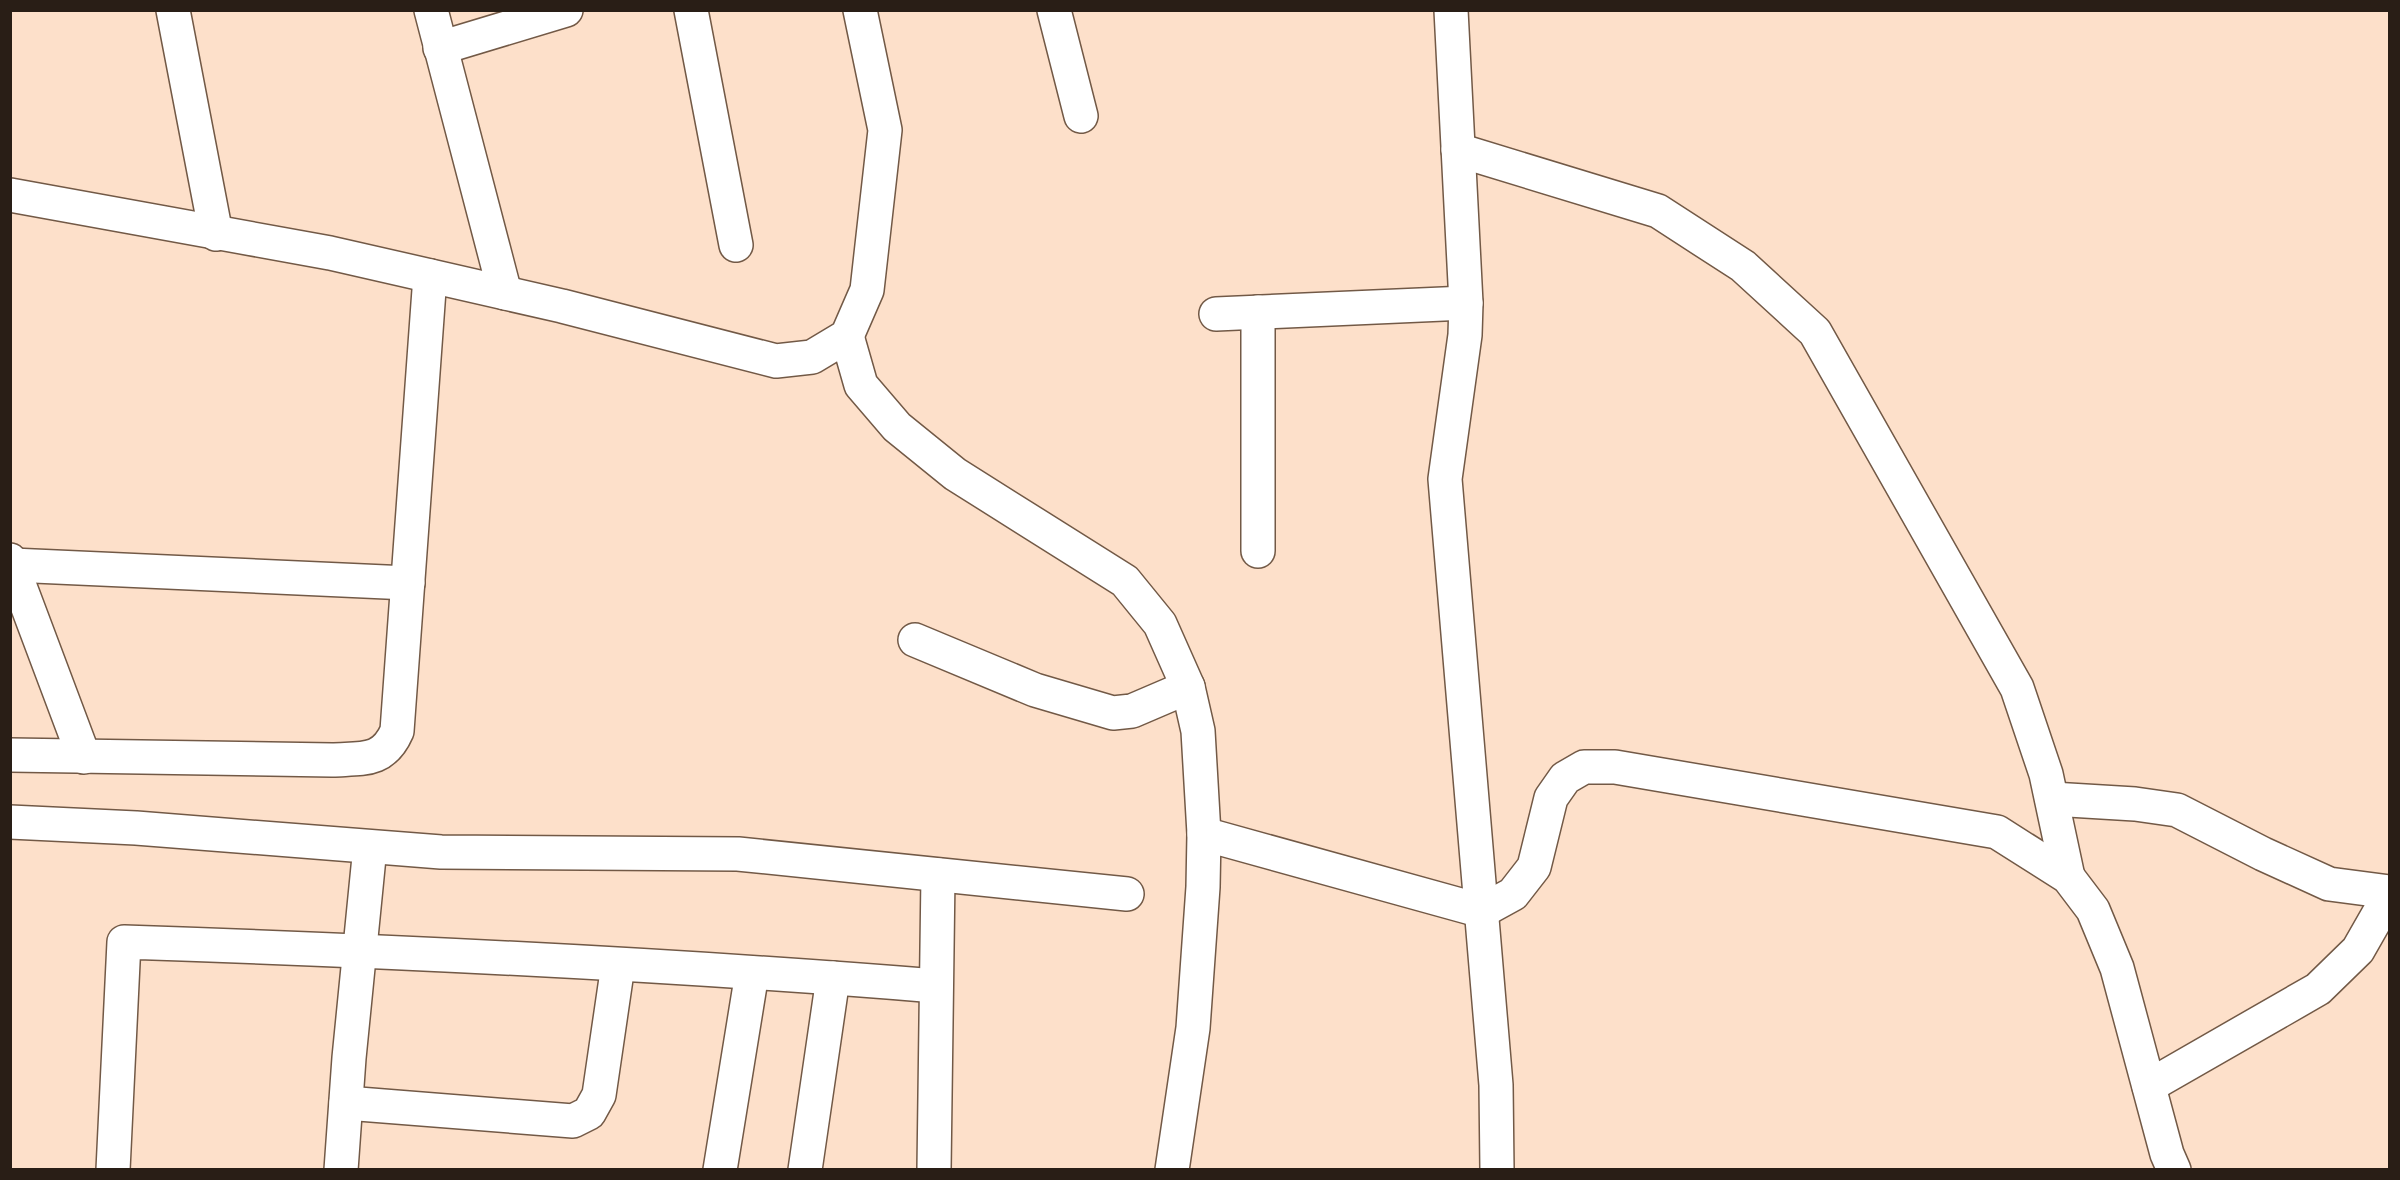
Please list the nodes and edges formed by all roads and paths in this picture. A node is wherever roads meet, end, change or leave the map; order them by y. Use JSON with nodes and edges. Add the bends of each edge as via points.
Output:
{"nodes":[{"id":1,"x":173,"y":10,"type":"edge"},
{"id":2,"x":430,"y":10,"type":"edge"},
{"id":3,"x":566,"y":10,"type":"edge"},
{"id":4,"x":691,"y":10,"type":"edge"},
{"id":5,"x":860,"y":10,"type":"edge"},
{"id":6,"x":1054,"y":10,"type":"edge"},
{"id":7,"x":1450,"y":10,"type":"edge"},
{"id":8,"x":440,"y":48,"type":"junction"},
{"id":9,"x":1081,"y":116,"type":"dead end"},
{"id":10,"x":1458,"y":150,"type":"junction"},
{"id":11,"x":10,"y":195,"type":"edge"},
{"id":12,"x":216,"y":234,"type":"junction"},
{"id":13,"x":736,"y":245,"type":"dead end"},
{"id":14,"x":430,"y":276,"type":"junction"},
{"id":15,"x":505,"y":293,"type":"junction"},
{"id":16,"x":1466,"y":303,"type":"junction"},
{"id":17,"x":1258,"y":312,"type":"junction"},
{"id":18,"x":1216,"y":314,"type":"dead end"},
{"id":19,"x":847,"y":336,"type":"junction"},
{"id":20,"x":1258,"y":551,"type":"dead end"},
{"id":21,"x":11,"y":563,"type":"edge"},
{"id":22,"x":408,"y":583,"type":"junction"},
{"id":23,"x":915,"y":640,"type":"dead end"},
{"id":24,"x":1188,"y":687,"type":"junction"},
{"id":25,"x":10,"y":755,"type":"edge"},
{"id":26,"x":84,"y":756,"type":"junction"},
{"id":27,"x":2052,"y":799,"type":"junction"},
{"id":28,"x":10,"y":822,"type":"edge"},
{"id":29,"x":1204,"y":834,"type":"junction"},
{"id":30,"x":370,"y":847,"type":"junction"},
{"id":31,"x":938,"y":875,"type":"junction"},
{"id":32,"x":2068,"y":877,"type":"junction"},
{"id":33,"x":2390,"y":893,"type":"edge"},
{"id":34,"x":1127,"y":894,"type":"dead end"},
{"id":35,"x":1482,"y":911,"type":"junction"},
{"id":36,"x":360,"y":950,"type":"junction"},
{"id":37,"x":618,"y":965,"type":"junction"},
{"id":38,"x":752,"y":973,"type":"junction"},
{"id":39,"x":833,"y":978,"type":"junction"},
{"id":40,"x":936,"y":986,"type":"junction"},
{"id":41,"x":2149,"y":1086,"type":"junction"},
{"id":42,"x":346,"y":1103,"type":"junction"},
{"id":43,"x":113,"y":1170,"type":"edge"},
{"id":44,"x":341,"y":1170,"type":"edge"},
{"id":45,"x":720,"y":1170,"type":"edge"},
{"id":46,"x":805,"y":1170,"type":"edge"},
{"id":47,"x":934,"y":1170,"type":"edge"},
{"id":48,"x":1172,"y":1170,"type":"edge"},
{"id":49,"x":1497,"y":1170,"type":"edge"},
{"id":50,"x":2174,"y":1170,"type":"edge"}],
"edges":[{"from":1,"to":12,"type":"street"},
{"from":2,"to":8,"type":"street"},
{"from":3,"to":8,"type":"street"},
{"from":4,"to":13,"type":"street"},
{"from":5,"to":19,"type":"street","via":[[885,130],[867,290]]},
{"from":6,"to":9,"type":"street"},
{"from":7,"to":10,"type":"street"},
{"from":8,"to":15,"type":"street"},
{"from":10,"to":16,"type":"street"},
{"from":10,"to":27,"type":"street","via":[[1658,211],[1743,266],[1815,333],[2017,688]]},
{"from":11,"to":12,"type":"street"},
{"from":12,"to":14,"type":"street","via":[[330,253]]},
{"from":14,"to":15,"type":"street"},
{"from":14,"to":22,"type":"street"},
{"from":15,"to":19,"type":"street","via":[[776,361],[812,357]]},
{"from":16,"to":17,"type":"street"},
{"from":16,"to":35,"type":"street","via":[[1445,480]]},
{"from":17,"to":18,"type":"street"},
{"from":17,"to":20,"type":"street"},
{"from":19,"to":24,"type":"street","via":[[861,385],[897,427],[955,474],[1125,581],[1160,624]]},
{"from":21,"to":22,"type":"street"},
{"from":21,"to":26,"type":"street"},
{"from":22,"to":26,"type":"street","via":[[397,731],[392,744],[374,758]]},
{"from":23,"to":24,"type":"street","via":[[1035,690],[1113,713],[1131,711]]},
{"from":24,"to":29,"type":"street","via":[[1198,731]]},
{"from":25,"to":26,"type":"street"},
{"from":27,"to":32,"type":"street"},
{"from":27,"to":33,"type":"street","via":[[2177,810],[2329,884]]},
{"from":28,"to":30,"type":"street"},
{"from":29,"to":35,"type":"street"},
{"from":29,"to":48,"type":"street","via":[[1193,1028]]},
{"from":30,"to":31,"type":"street","via":[[441,852],[738,854]]},
{"from":30,"to":36,"type":"street"},
{"from":31,"to":34,"type":"street"},
{"from":31,"to":40,"type":"street"},
{"from":32,"to":35,"type":"street","via":[[1997,832],[1615,767],[1584,767],[1565,778],[1551,798],[1534,867],[1513,894]]},
{"from":32,"to":41,"type":"street","via":[[2093,910],[2118,968]]},
{"from":33,"to":41,"type":"street","via":[[2358,950],[2318,990]]},
{"from":35,"to":49,"type":"street","via":[[1496,1085]]},
{"from":36,"to":37,"type":"street"},
{"from":36,"to":42,"type":"street"},
{"from":36,"to":43,"type":"street","via":[[124,942]]},
{"from":37,"to":38,"type":"street"},
{"from":37,"to":42,"type":"street","via":[[599,1095],[589,1113],[573,1121]]},
{"from":38,"to":39,"type":"street"},
{"from":38,"to":45,"type":"street"},
{"from":39,"to":40,"type":"street"},
{"from":39,"to":46,"type":"street"},
{"from":40,"to":47,"type":"street"},
{"from":41,"to":50,"type":"street"},
{"from":42,"to":44,"type":"street"}]}
